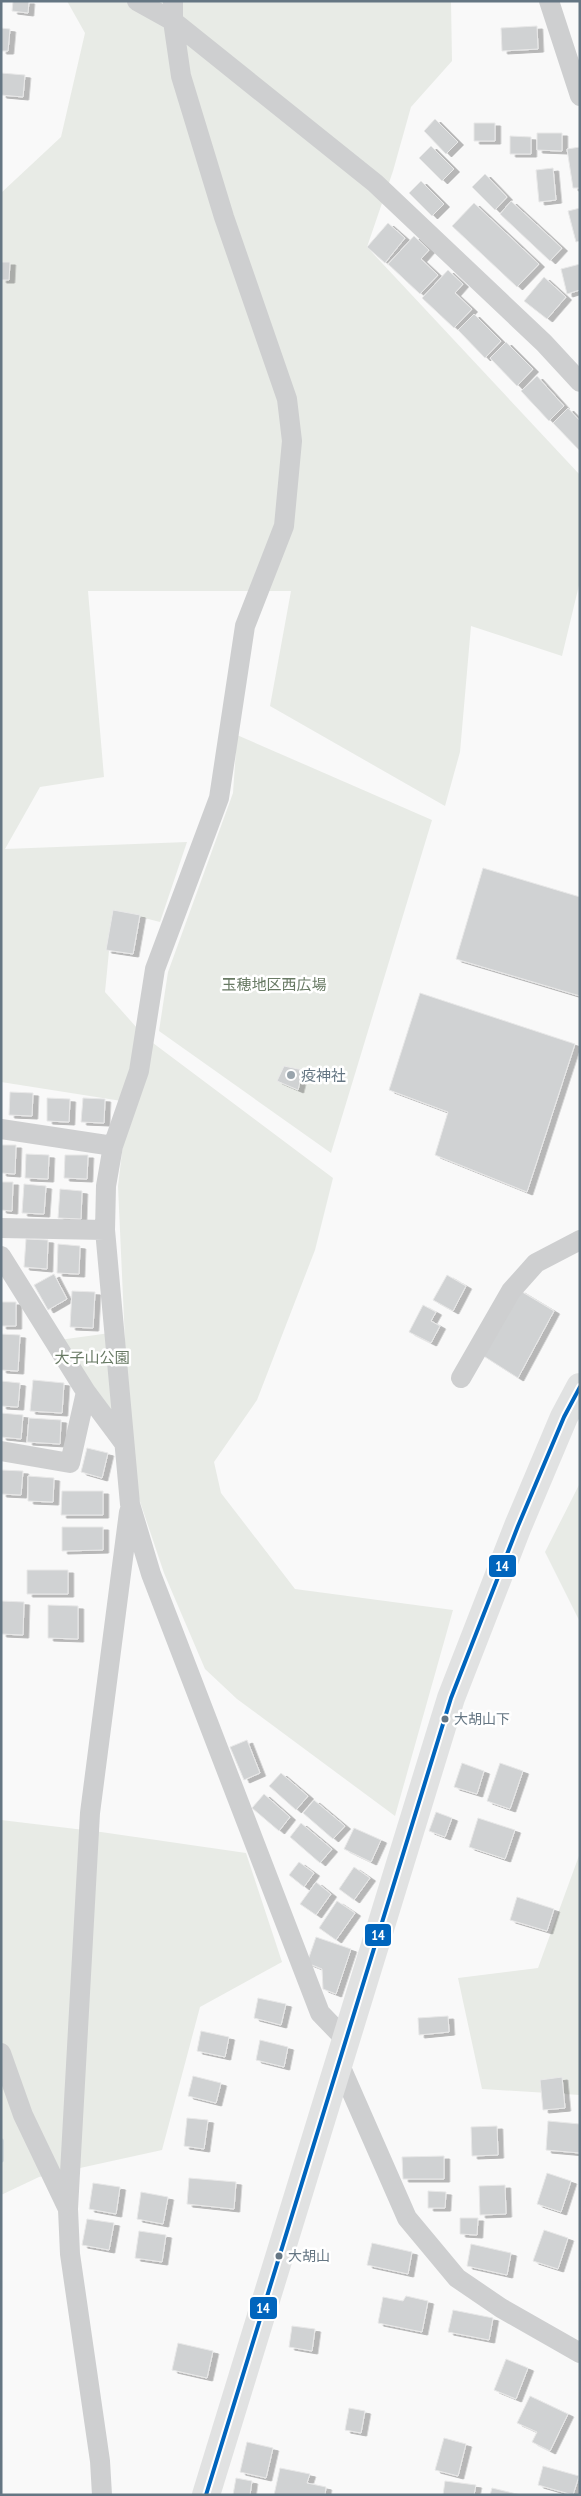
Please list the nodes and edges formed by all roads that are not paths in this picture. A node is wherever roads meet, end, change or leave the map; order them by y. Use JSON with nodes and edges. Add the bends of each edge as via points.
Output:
{"nodes":[{"id":1,"x":137,"y":1,"type":"edge"},
{"id":2,"x":549,"y":1,"type":"edge"},
{"id":3,"x":173,"y":11,"type":"edge"},
{"id":4,"x":580,"y":96,"type":"edge"},
{"id":5,"x":580,"y":382,"type":"edge"},
{"id":6,"x":1,"y":1129,"type":"edge"},
{"id":7,"x":113,"y":1146,"type":"junction"},
{"id":8,"x":1,"y":1228,"type":"edge"},
{"id":9,"x":105,"y":1230,"type":"junction"},
{"id":10,"x":580,"y":1240,"type":"edge"},
{"id":11,"x":1,"y":1256,"type":"edge"},
{"id":12,"x":461,"y":1378,"type":"dead end"},
{"id":13,"x":580,"y":1387,"type":"edge"},
{"id":14,"x":86,"y":1392,"type":"junction"},
{"id":15,"x":124,"y":1443,"type":"junction"},
{"id":16,"x":1,"y":1451,"type":"edge"},
{"id":17,"x":130,"y":1504,"type":"junction"},
{"id":18,"x":342,"y":2051,"type":"junction"},
{"id":19,"x":1,"y":2053,"type":"edge"},
{"id":20,"x":68,"y":2209,"type":"junction"},
{"id":21,"x":580,"y":2353,"type":"edge"},
{"id":22,"x":102,"y":2495,"type":"edge"},
{"id":23,"x":206,"y":2495,"type":"edge"}],
"edges":[{"from":1,"to":3,"type":"street"},
{"from":2,"to":4,"type":"street"},
{"from":3,"to":5,"type":"street","via":[[375,183],[544,343]]},
{"from":3,"to":7,"type":"street","via":[[181,76],[224,217],[287,399],[292,441],[284,526],[245,626],[219,798],[155,969],[139,1071]]},
{"from":6,"to":7,"type":"street"},
{"from":7,"to":9,"type":"street","via":[[106,1186]]},
{"from":8,"to":9,"type":"street"},
{"from":9,"to":15,"type":"street"},
{"from":10,"to":12,"type":"street","via":[[536,1263],[511,1291]]},
{"from":11,"to":14,"type":"street"},
{"from":13,"to":18,"type":"main road","via":[[564,1416],[518,1526],[451,1698]]},
{"from":14,"to":15,"type":"street"},
{"from":14,"to":16,"type":"street","via":[[70,1463]]},
{"from":15,"to":17,"type":"street"},
{"from":17,"to":18,"type":"street","via":[[155,1583],[320,2013]]},
{"from":17,"to":20,"type":"street","via":[[90,1813]]},
{"from":18,"to":21,"type":"street","via":[[407,2218],[457,2278],[501,2308]]},
{"from":18,"to":23,"type":"main road"},
{"from":19,"to":20,"type":"street","via":[[23,2115]]},
{"from":20,"to":22,"type":"street","via":[[70,2254]]}]}
